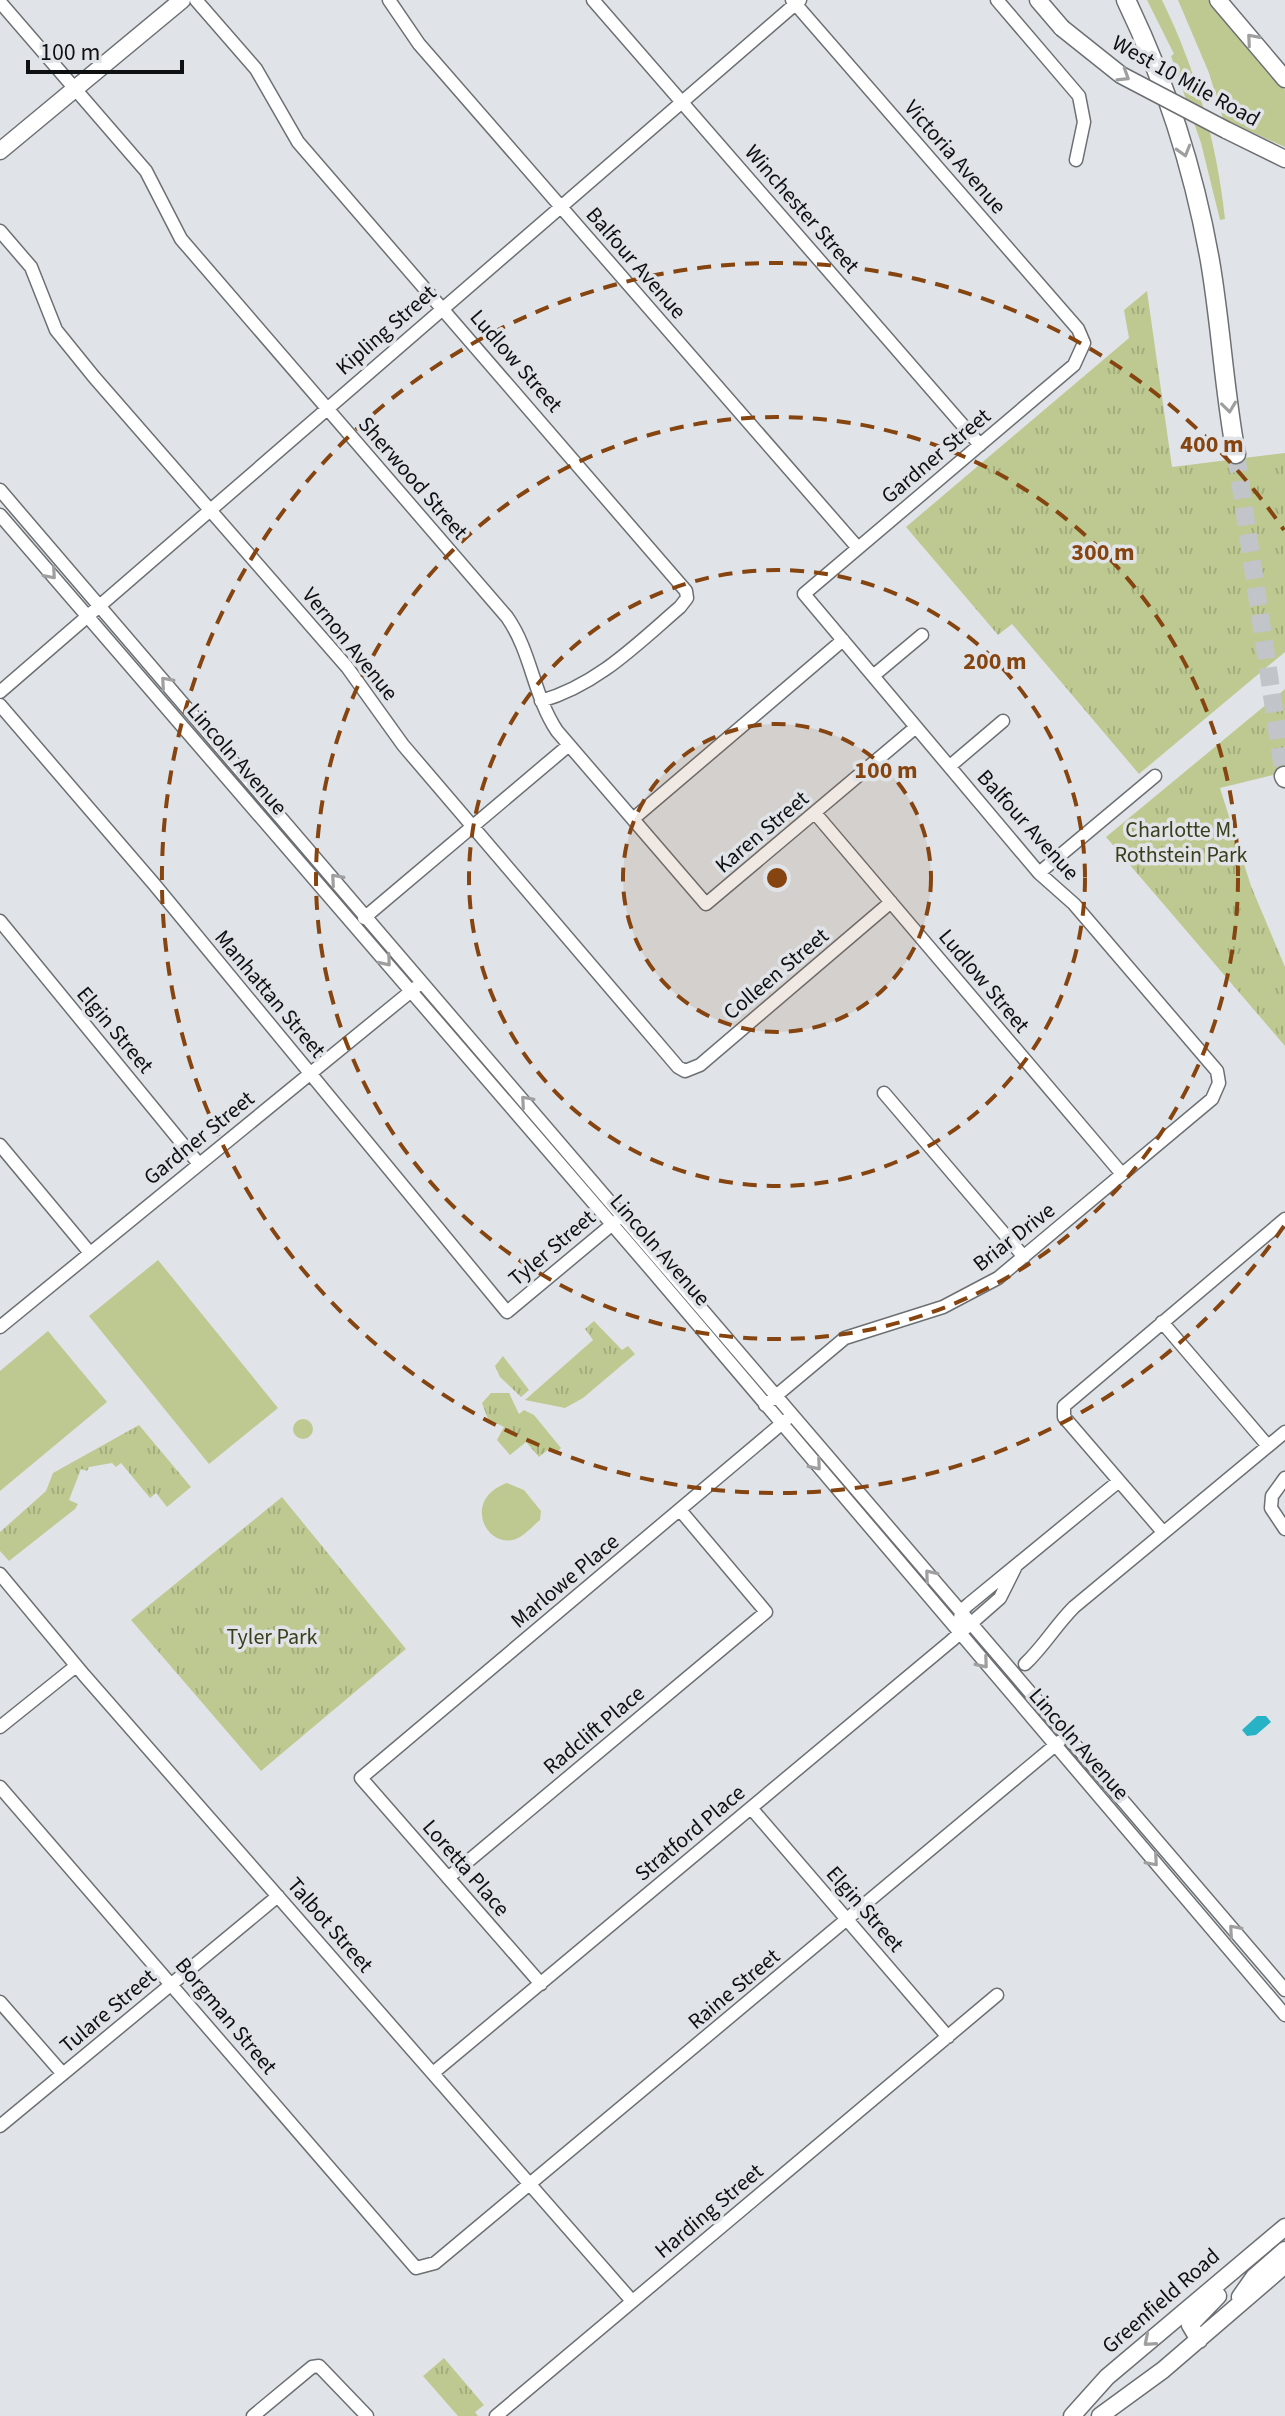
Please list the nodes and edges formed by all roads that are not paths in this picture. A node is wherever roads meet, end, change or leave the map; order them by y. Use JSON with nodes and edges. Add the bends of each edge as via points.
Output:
{"nodes":[{"id":1,"x":182,"y":0,"type":"edge"},
{"id":2,"x":196,"y":0,"type":"edge"},
{"id":3,"x":389,"y":0,"type":"edge"},
{"id":4,"x":593,"y":0,"type":"edge"},
{"id":5,"x":997,"y":0,"type":"edge"},
{"id":6,"x":1038,"y":0,"type":"edge"},
{"id":7,"x":1126,"y":0,"type":"edge"},
{"id":8,"x":1218,"y":0,"type":"edge"},
{"id":9,"x":796,"y":1,"type":"edge"},
{"id":10,"x":0,"y":2,"type":"edge"},
{"id":11,"x":1280,"y":61,"type":"edge"},
{"id":12,"x":1285,"y":79,"type":"edge"},
{"id":13,"x":74,"y":88,"type":"junction"},
{"id":14,"x":682,"y":102,"type":"junction"},
{"id":15,"x":1226,"y":130,"type":"junction"},
{"id":16,"x":1285,"y":150,"type":"edge"},
{"id":17,"x":0,"y":151,"type":"edge"},
{"id":18,"x":1285,"y":159,"type":"edge"},
{"id":19,"x":1076,"y":160,"type":"dead end"},
{"id":20,"x":560,"y":206,"type":"junction"},
{"id":21,"x":0,"y":231,"type":"edge"},
{"id":22,"x":443,"y":307,"type":"junction"},
{"id":23,"x":1084,"y":343,"type":"joint"},
{"id":24,"x":326,"y":408,"type":"junction"},
{"id":25,"x":980,"y":445,"type":"junction"},
{"id":26,"x":1236,"y":454,"type":"tunnel mouth"},
{"id":27,"x":0,"y":490,"type":"edge"},
{"id":28,"x":209,"y":510,"type":"junction"},
{"id":29,"x":0,"y":515,"type":"edge"},
{"id":30,"x":858,"y":548,"type":"junction"},
{"id":31,"x":804,"y":594,"type":"joint"},
{"id":32,"x":98,"y":605,"type":"junction"},
{"id":33,"x":86,"y":616,"type":"junction"},
{"id":34,"x":922,"y":635,"type":"dead end"},
{"id":35,"x":843,"y":640,"type":"junction"},
{"id":36,"x":873,"y":676,"type":"junction"},
{"id":37,"x":0,"y":692,"type":"edge"},
{"id":38,"x":541,"y":701,"type":"junction"},
{"id":39,"x":0,"y":705,"type":"edge"},
{"id":40,"x":1003,"y":721,"type":"dead end"},
{"id":41,"x":916,"y":727,"type":"junction"},
{"id":42,"x":569,"y":745,"type":"junction"},
{"id":43,"x":950,"y":766,"type":"junction"},
{"id":44,"x":1155,"y":776,"type":"dead end"},
{"id":45,"x":815,"y":813,"type":"junction"},
{"id":46,"x":633,"y":819,"type":"junction"},
{"id":47,"x":472,"y":827,"type":"junction"},
{"id":48,"x":1039,"y":873,"type":"junction"},
{"id":49,"x":891,"y":902,"type":"junction"},
{"id":50,"x":706,"y":904,"type":"joint"},
{"id":51,"x":368,"y":915,"type":"junction"},
{"id":52,"x":0,"y":921,"type":"edge"},
{"id":53,"x":356,"y":925,"type":"junction"},
{"id":54,"x":423,"y":980,"type":"junction"},
{"id":55,"x":411,"y":991,"type":"junction"},
{"id":56,"x":685,"y":1071,"type":"joint"},
{"id":57,"x":309,"y":1073,"type":"junction"},
{"id":58,"x":1219,"y":1083,"type":"joint"},
{"id":59,"x":884,"y":1093,"type":"dead end"},
{"id":60,"x":0,"y":1145,"type":"edge"},
{"id":61,"x":199,"y":1164,"type":"junction"},
{"id":62,"x":1122,"y":1174,"type":"junction"},
{"id":63,"x":624,"y":1214,"type":"junction"},
{"id":64,"x":1285,"y":1219,"type":"edge"},
{"id":65,"x":612,"y":1224,"type":"junction"},
{"id":66,"x":90,"y":1253,"type":"junction"},
{"id":67,"x":1024,"y":1257,"type":"junction"},
{"id":68,"x":666,"y":1264,"type":"junction"},
{"id":69,"x":654,"y":1273,"type":"junction"},
{"id":70,"x":507,"y":1312,"type":"joint"},
{"id":71,"x":1162,"y":1322,"type":"junction"},
{"id":72,"x":0,"y":1327,"type":"edge"},
{"id":73,"x":730,"y":1338,"type":"junction"},
{"id":74,"x":718,"y":1348,"type":"junction"},
{"id":75,"x":745,"y":1356,"type":"junction"},
{"id":76,"x":733,"y":1366,"type":"junction"},
{"id":77,"x":778,"y":1395,"type":"junction"},
{"id":78,"x":765,"y":1405,"type":"junction"},
{"id":79,"x":793,"y":1414,"type":"junction"},
{"id":80,"x":782,"y":1424,"type":"junction"},
{"id":81,"x":1285,"y":1432,"type":"edge"},
{"id":82,"x":1268,"y":1446,"type":"junction"},
{"id":83,"x":1285,"y":1478,"type":"edge"},
{"id":84,"x":1119,"y":1481,"type":"junction"},
{"id":85,"x":680,"y":1510,"type":"junction"},
{"id":86,"x":1285,"y":1529,"type":"edge"},
{"id":87,"x":1163,"y":1532,"type":"junction"},
{"id":88,"x":1015,"y":1568,"type":"junction"},
{"id":89,"x":0,"y":1574,"type":"edge"},
{"id":90,"x":961,"y":1611,"type":"junction"},
{"id":91,"x":971,"y":1622,"type":"junction"},
{"id":92,"x":958,"y":1633,"type":"junction"},
{"id":93,"x":1025,"y":1664,"type":"dead end"},
{"id":94,"x":76,"y":1666,"type":"junction"},
{"id":95,"x":0,"y":1727,"type":"edge"},
{"id":96,"x":1067,"y":1735,"type":"junction"},
{"id":97,"x":1054,"y":1746,"type":"junction"},
{"id":98,"x":361,"y":1778,"type":"joint"},
{"id":99,"x":0,"y":1787,"type":"edge"},
{"id":100,"x":751,"y":1808,"type":"junction"},
{"id":101,"x":448,"y":1878,"type":"junction"},
{"id":102,"x":278,"y":1896,"type":"junction"},
{"id":103,"x":847,"y":1920,"type":"junction"},
{"id":104,"x":173,"y":1983,"type":"junction"},
{"id":105,"x":541,"y":1984,"type":"junction"},
{"id":106,"x":1285,"y":1990,"type":"edge"},
{"id":107,"x":997,"y":1995,"type":"dead end"},
{"id":108,"x":0,"y":2002,"type":"edge"},
{"id":109,"x":1285,"y":2015,"type":"edge"},
{"id":110,"x":948,"y":2037,"type":"junction"},
{"id":111,"x":433,"y":2073,"type":"junction"},
{"id":112,"x":63,"y":2074,"type":"junction"},
{"id":113,"x":0,"y":2126,"type":"edge"},
{"id":114,"x":531,"y":2185,"type":"junction"},
{"id":115,"x":1280,"y":2231,"type":"edge"},
{"id":116,"x":1285,"y":2250,"type":"edge"},
{"id":117,"x":1285,"y":2265,"type":"edge"},
{"id":118,"x":422,"y":2267,"type":"joint"},
{"id":119,"x":632,"y":2301,"type":"junction"},
{"id":120,"x":1228,"y":2314,"type":"junction"},
{"id":121,"x":1199,"y":2340,"type":"junction"},
{"id":122,"x":253,"y":2416,"type":"edge"},
{"id":123,"x":367,"y":2416,"type":"edge"},
{"id":124,"x":496,"y":2416,"type":"edge"},
{"id":125,"x":1072,"y":2416,"type":"edge"},
{"id":126,"x":1100,"y":2416,"type":"edge"}],
"edges":[{"from":1,"to":13,"type":"main road"},
{"from":2,"to":22,"type":"street","name":"Ludlow Street","via":[[256,69],[298,142]]},
{"from":3,"to":20,"type":"street","name":"Balfour Avenue","via":[[419,44]]},
{"from":4,"to":14,"type":"street","name":"Winchester Street"},
{"from":5,"to":19,"type":"street","via":[[1079,96],[1084,122]]},
{"from":6,"to":15,"type":"main road","name":"West 10 Mile Road","one_way":true,"bridge":true,"via":[[1062,28],[1121,75]]},
{"from":7,"to":26,"type":"highway","one_way":true,"via":[[1164,87],[1196,193]]},
{"from":11,"to":8,"type":"main road","one_way":true},
{"from":9,"to":14,"type":"street","name":"Kipling Street"},
{"from":9,"to":23,"type":"street","name":"Victoria Avenue","via":[[1078,329]]},
{"from":10,"to":13,"type":"street","name":"Sherwood Street"},
{"from":11,"to":12,"type":"main road"},
{"from":13,"to":17,"type":"main road"},
{"from":13,"to":24,"type":"street","name":"Sherwood Street","via":[[146,171],[181,239]]},
{"from":14,"to":20,"type":"street","name":"Kipling Street"},
{"from":14,"to":25,"type":"street","name":"Winchester Street"},
{"from":15,"to":16,"type":"main road"},
{"from":15,"to":18,"type":"main road","name":"West 10 Mile Road"},
{"from":20,"to":22,"type":"street","name":"Kipling Street"},
{"from":20,"to":30,"type":"street","name":"Balfour Avenue"},
{"from":21,"to":28,"type":"street","name":"Vernon Avenue","via":[[40,283],[56,330]]},
{"from":22,"to":24,"type":"street","name":"Kipling Street"},
{"from":22,"to":38,"type":"street","name":"Ludlow Street","via":[[683,586],[687,598],[599,676]]},
{"from":23,"to":25,"type":"street","name":"Gardner Street","via":[[1074,365]]},
{"from":24,"to":28,"type":"street","name":"Kipling Street"},
{"from":24,"to":38,"type":"street","name":"Sherwood Street","via":[[507,617],[528,653]]},
{"from":25,"to":30,"type":"street","name":"Gardner Street"},
{"from":27,"to":32,"type":"street","name":"Lincoln Avenue"},
{"from":28,"to":32,"type":"street","name":"Kipling Street"},
{"from":28,"to":47,"type":"street","name":"Vernon Avenue","via":[[347,667]]},
{"from":29,"to":33,"type":"street","name":"Lincoln Avenue","one_way":true},
{"from":30,"to":31,"type":"street","name":"Gardner Street"},
{"from":31,"to":35,"type":"street","name":"Balfour Avenue"},
{"from":32,"to":33,"type":"street","name":"Kipling Street"},
{"from":51,"to":32,"type":"street","name":"Lincoln Avenue","one_way":true},
{"from":33,"to":37,"type":"street","name":"Kipling Street"},
{"from":33,"to":53,"type":"street","name":"Lincoln Avenue"},
{"from":34,"to":36,"type":"street"},
{"from":35,"to":36,"type":"street","name":"Balfour Avenue"},
{"from":35,"to":46,"type":"street"},
{"from":36,"to":41,"type":"street","name":"Balfour Avenue"},
{"from":38,"to":42,"type":"street","name":"Sherwood Street"},
{"from":39,"to":57,"type":"street","name":"Manhattan Street"},
{"from":40,"to":43,"type":"street"},
{"from":41,"to":43,"type":"street","name":"Balfour Avenue"},
{"from":41,"to":45,"type":"street","name":"Karen Street"},
{"from":42,"to":46,"type":"street","name":"Sherwood Street"},
{"from":42,"to":47,"type":"street"},
{"from":43,"to":48,"type":"street","name":"Balfour Avenue"},
{"from":44,"to":48,"type":"street"},
{"from":45,"to":49,"type":"street","name":"Ludlow Street"},
{"from":45,"to":50,"type":"street","name":"Karen Street"},
{"from":46,"to":50,"type":"street","name":"Sherwood Street"},
{"from":47,"to":51,"type":"street"},
{"from":47,"to":56,"type":"street","name":"Vernon Avenue","via":[[670,1060]]},
{"from":48,"to":58,"type":"street","name":"Balfour Avenue","via":[[1074,904],[1176,1022],[1217,1071]]},
{"from":49,"to":56,"type":"street","name":"Colleen Street","via":[[700,1065]]},
{"from":49,"to":62,"type":"street","name":"Ludlow Street"},
{"from":51,"to":53,"type":"street"},
{"from":51,"to":54,"type":"street","name":"Lincoln Avenue"},
{"from":52,"to":61,"type":"street","name":"Elgin Street"},
{"from":53,"to":55,"type":"street","name":"Lincoln Avenue","one_way":true},
{"from":54,"to":55,"type":"street","name":"Gardner Street"},
{"from":63,"to":54,"type":"street","name":"Lincoln Avenue","one_way":true},
{"from":55,"to":57,"type":"street","name":"Gardner Street"},
{"from":55,"to":65,"type":"street","name":"Lincoln Avenue"},
{"from":57,"to":61,"type":"street","name":"Gardner Street"},
{"from":57,"to":70,"type":"street","name":"Manhattan Street"},
{"from":58,"to":62,"type":"street","name":"Briar Drive","via":[[1212,1099]]},
{"from":59,"to":67,"type":"street"},
{"from":60,"to":66,"type":"street"},
{"from":61,"to":66,"type":"street","name":"Gardner Street"},
{"from":62,"to":67,"type":"street","name":"Briar Drive"},
{"from":63,"to":65,"type":"street","name":"Tyler Street"},
{"from":63,"to":68,"type":"street","name":"Lincoln Avenue"},
{"from":64,"to":71,"type":"street"},
{"from":65,"to":69,"type":"street","name":"Lincoln Avenue"},
{"from":65,"to":70,"type":"street","name":"Tyler Street"},
{"from":66,"to":72,"type":"street","name":"Gardner Street"},
{"from":67,"to":77,"type":"street","name":"Briar Drive","via":[[998,1278],[943,1307],[845,1338]]},
{"from":68,"to":69,"type":"street"},
{"from":68,"to":73,"type":"street","name":"Lincoln Avenue"},
{"from":69,"to":74,"type":"street","name":"Lincoln Avenue"},
{"from":71,"to":82,"type":"street"},
{"from":71,"to":84,"type":"street","via":[[1064,1406],[1064,1417]]},
{"from":73,"to":74,"type":"street"},
{"from":73,"to":75,"type":"street","name":"Lincoln Avenue"},
{"from":74,"to":76,"type":"street","name":"Lincoln Avenue"},
{"from":75,"to":76,"type":"street"},
{"from":75,"to":77,"type":"street","name":"Lincoln Avenue"},
{"from":76,"to":78,"type":"street","name":"Lincoln Avenue"},
{"from":77,"to":78,"type":"street","name":"Briar Drive"},
{"from":77,"to":79,"type":"street","name":"Lincoln Avenue"},
{"from":78,"to":80,"type":"street","name":"Lincoln Avenue"},
{"from":79,"to":80,"type":"street","name":"Marlowe Place"},
{"from":90,"to":79,"type":"street","name":"Lincoln Avenue","one_way":true},
{"from":80,"to":85,"type":"street","name":"Marlowe Place"},
{"from":80,"to":92,"type":"street","name":"Lincoln Avenue","one_way":true},
{"from":81,"to":82,"type":"street"},
{"from":82,"to":87,"type":"street"},
{"from":83,"to":86,"type":"street","via":[[1272,1496],[1271,1508]]},
{"from":84,"to":87,"type":"street"},
{"from":84,"to":88,"type":"street"},
{"from":85,"to":98,"type":"street","name":"Marlowe Place"},
{"from":85,"to":101,"type":"street","name":"Radclift Place","via":[[766,1612]]},
{"from":87,"to":93,"type":"street","via":[[1074,1607]]},
{"from":88,"to":90,"type":"street"},
{"from":88,"to":91,"type":"street","name":"Stratford Place","via":[[1000,1598]]},
{"from":89,"to":94,"type":"street","name":"Talbot Street"},
{"from":90,"to":91,"type":"street","name":"Lincoln Avenue"},
{"from":90,"to":92,"type":"street"},
{"from":91,"to":92,"type":"street","name":"Stratford Place"},
{"from":91,"to":96,"type":"street","name":"Lincoln Avenue"},
{"from":92,"to":97,"type":"street","name":"Lincoln Avenue","one_way":true},
{"from":92,"to":100,"type":"street","name":"Stratford Place"},
{"from":94,"to":95,"type":"street"},
{"from":94,"to":102,"type":"street","name":"Talbot Street"},
{"from":96,"to":97,"type":"street","name":"Raine Street"},
{"from":106,"to":96,"type":"street","name":"Lincoln Avenue","one_way":true},
{"from":97,"to":103,"type":"street","name":"Raine Street"},
{"from":97,"to":109,"type":"street","name":"Lincoln Avenue","one_way":true},
{"from":98,"to":101,"type":"street","name":"Loretta Place"},
{"from":99,"to":104,"type":"street","name":"Borgman Street"},
{"from":100,"to":103,"type":"street","name":"Elgin Street"},
{"from":100,"to":105,"type":"street","name":"Stratford Place"},
{"from":101,"to":105,"type":"street","name":"Loretta Place"},
{"from":102,"to":104,"type":"street","name":"Tulare Street"},
{"from":102,"to":111,"type":"street","name":"Talbot Street"},
{"from":103,"to":110,"type":"street","name":"Elgin Street"},
{"from":103,"to":114,"type":"street","name":"Raine Street"},
{"from":104,"to":112,"type":"street","name":"Tulare Street"},
{"from":104,"to":118,"type":"street","name":"Borgman Street","via":[[405,2259]]},
{"from":105,"to":111,"type":"street","name":"Stratford Place"},
{"from":107,"to":110,"type":"street","name":"Harding Street"},
{"from":108,"to":112,"type":"street"},
{"from":110,"to":119,"type":"street","name":"Harding Street"},
{"from":111,"to":114,"type":"street","name":"Talbot Street"},
{"from":112,"to":113,"type":"street","name":"Tulare Street"},
{"from":114,"to":118,"type":"street","name":"Raine Street","via":[[435,2263]]},
{"from":114,"to":119,"type":"street","name":"Talbot Street"},
{"from":115,"to":121,"type":"main road","via":[[1267,2252],[1192,2320]]},
{"from":115,"to":125,"type":"main road","name":"Greenfield Road","one_way":true,"via":[[1107,2377]]},
{"from":116,"to":120,"type":"main road","via":[[1254,2277]]},
{"from":117,"to":120,"type":"main road"},
{"from":119,"to":124,"type":"street","name":"Harding Street"},
{"from":120,"to":121,"type":"main road"},
{"from":121,"to":126,"type":"main road"},
{"from":122,"to":123,"type":"street","via":[[319,2366]]}]}
